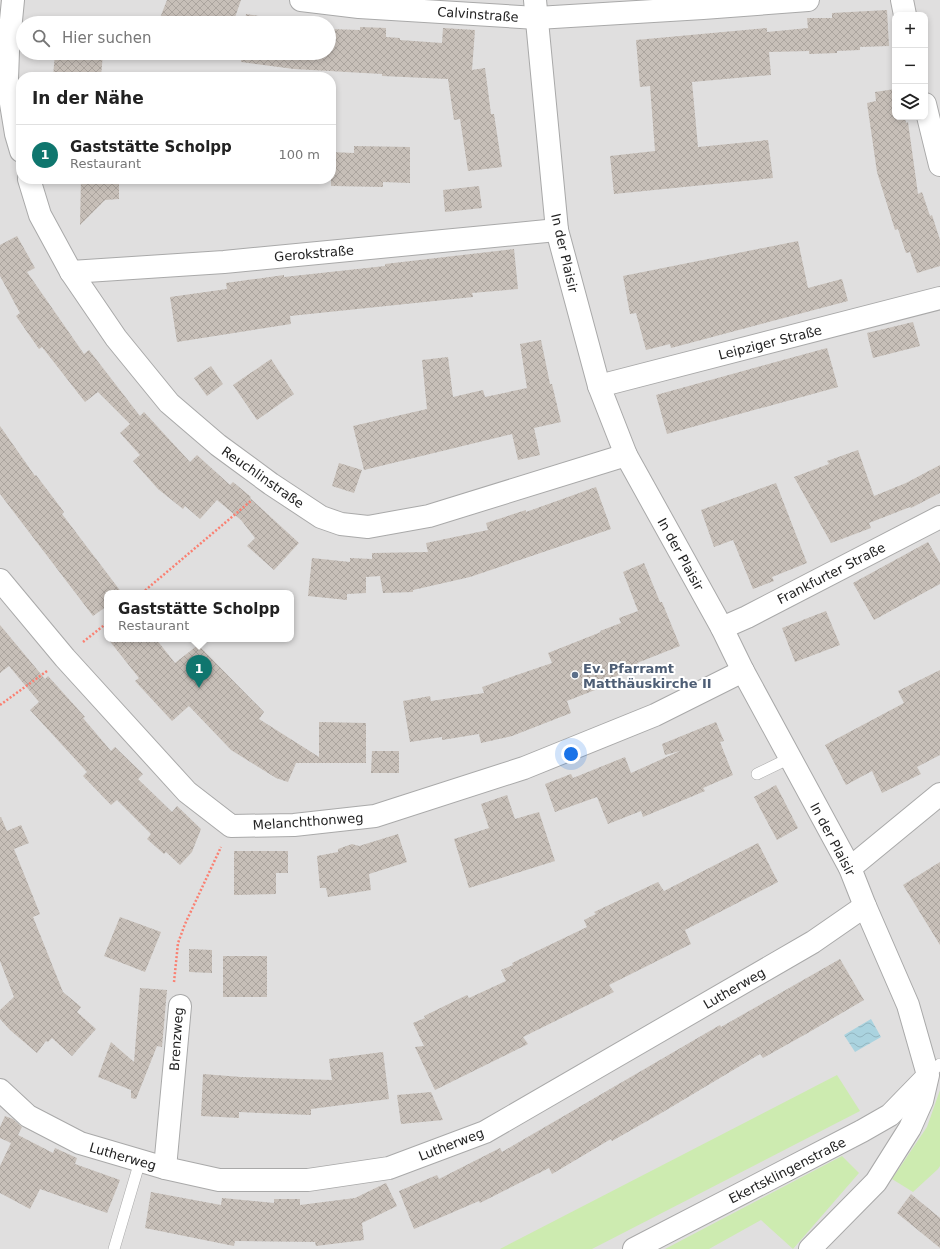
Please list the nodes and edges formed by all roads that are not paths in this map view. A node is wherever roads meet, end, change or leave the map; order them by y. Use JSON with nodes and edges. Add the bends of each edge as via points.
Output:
{"nodes":[{"id":1,"x":13,"y":0,"type":"edge"},
{"id":2,"x":301,"y":0,"type":"edge"},
{"id":3,"x":808,"y":0,"type":"edge"},
{"id":4,"x":902,"y":0,"type":"edge"},
{"id":5,"x":471,"y":7,"type":"edge"},
{"id":6,"x":536,"y":9,"type":"edge"},
{"id":7,"x":904,"y":12,"type":"edge"},
{"id":8,"x":928,"y":116,"type":"edge"},
{"id":9,"x":16,"y":134,"type":"edge"},
{"id":10,"x":940,"y":165,"type":"edge"},
{"id":11,"x":31,"y":184,"type":"edge"},
{"id":12,"x":557,"y":230,"type":"junction"},
{"id":13,"x":71,"y":272,"type":"junction"},
{"id":14,"x":940,"y":298,"type":"edge"},
{"id":15,"x":599,"y":386,"type":"junction"},
{"id":16,"x":626,"y":455,"type":"junction"},
{"id":17,"x":940,"y":516,"type":"edge"},
{"id":18,"x":0,"y":580,"type":"edge"},
{"id":19,"x":722,"y":628,"type":"junction"},
{"id":20,"x":743,"y":671,"type":"junction"},
{"id":21,"x":790,"y":758,"type":"junction"},
{"id":22,"x":757,"y":774,"type":"dead end"},
{"id":23,"x":940,"y":794,"type":"edge"},
{"id":24,"x":850,"y":868,"type":"junction"},
{"id":25,"x":865,"y":906,"type":"junction"},
{"id":26,"x":180,"y":1006,"type":"road end"},
{"id":27,"x":934,"y":1070,"type":"edge"},
{"id":28,"x":0,"y":1090,"type":"edge"},
{"id":29,"x":140,"y":1161,"type":"junction"},
{"id":30,"x":165,"y":1168,"type":"junction"},
{"id":31,"x":114,"y":1249,"type":"edge"},
{"id":32,"x":634,"y":1249,"type":"edge"},
{"id":33,"x":810,"y":1249,"type":"edge"}],
"edges":[{"from":1,"to":9,"type":"street","via":[[7,79]]},
{"from":2,"to":5,"type":"street","name":"Calvinstraße","via":[[359,7]]},
{"from":3,"to":6,"type":"street","name":"Calvinstraße","via":[[704,8]]},
{"from":4,"to":7,"type":"street"},
{"from":5,"to":6,"type":"street","name":"Calvinstraße"},
{"from":6,"to":12,"type":"street","name":"In der Plaisir"},
{"from":8,"to":10,"type":"street"},
{"from":11,"to":13,"type":"street","name":"Reuchlinstraße","via":[[40,215]]},
{"from":12,"to":13,"type":"street","name":"Gerokstraße","via":[[224,262]]},
{"from":12,"to":15,"type":"street","name":"In der Plaisir"},
{"from":13,"to":16,"type":"street","name":"Reuchlinstraße","via":[[116,338],[169,403],[218,445],[271,484],[321,517],[341,524],[368,527],[429,516]]},
{"from":14,"to":15,"type":"street","name":"Leipziger Straße"},
{"from":15,"to":16,"type":"street","name":"In der Plaisir"},
{"from":16,"to":19,"type":"street","name":"In der Plaisir"},
{"from":17,"to":19,"type":"street","name":"Frankfurter Straße"},
{"from":18,"to":20,"type":"street","name":"Melanchthonweg","via":[[65,658],[187,792],[231,826],[294,825],[374,816],[524,768],[655,715]]},
{"from":19,"to":20,"type":"street","name":"In der Plaisir"},
{"from":20,"to":21,"type":"street","name":"In der Plaisir"},
{"from":21,"to":22,"type":"lane"},
{"from":21,"to":24,"type":"street","name":"In der Plaisir"},
{"from":23,"to":24,"type":"street"},
{"from":24,"to":25,"type":"street","name":"In der Plaisir"},
{"from":25,"to":27,"type":"street","name":"In der Plaisir"},
{"from":25,"to":30,"type":"street","name":"Lutherweg","via":[[813,942],[485,1132],[390,1168],[308,1180],[219,1180]]},
{"from":26,"to":30,"type":"street","name":"Brenzweg"},
{"from":27,"to":32,"type":"street","name":"Ekertsklingenstraße","via":[[890,1115]]},
{"from":27,"to":33,"type":"street","via":[[910,1128],[876,1182]]},
{"from":28,"to":29,"type":"street","name":"Lutherweg","via":[[28,1116],[80,1143]]},
{"from":29,"to":30,"type":"street","name":"Lutherweg"},
{"from":29,"to":31,"type":"lane"}]}
